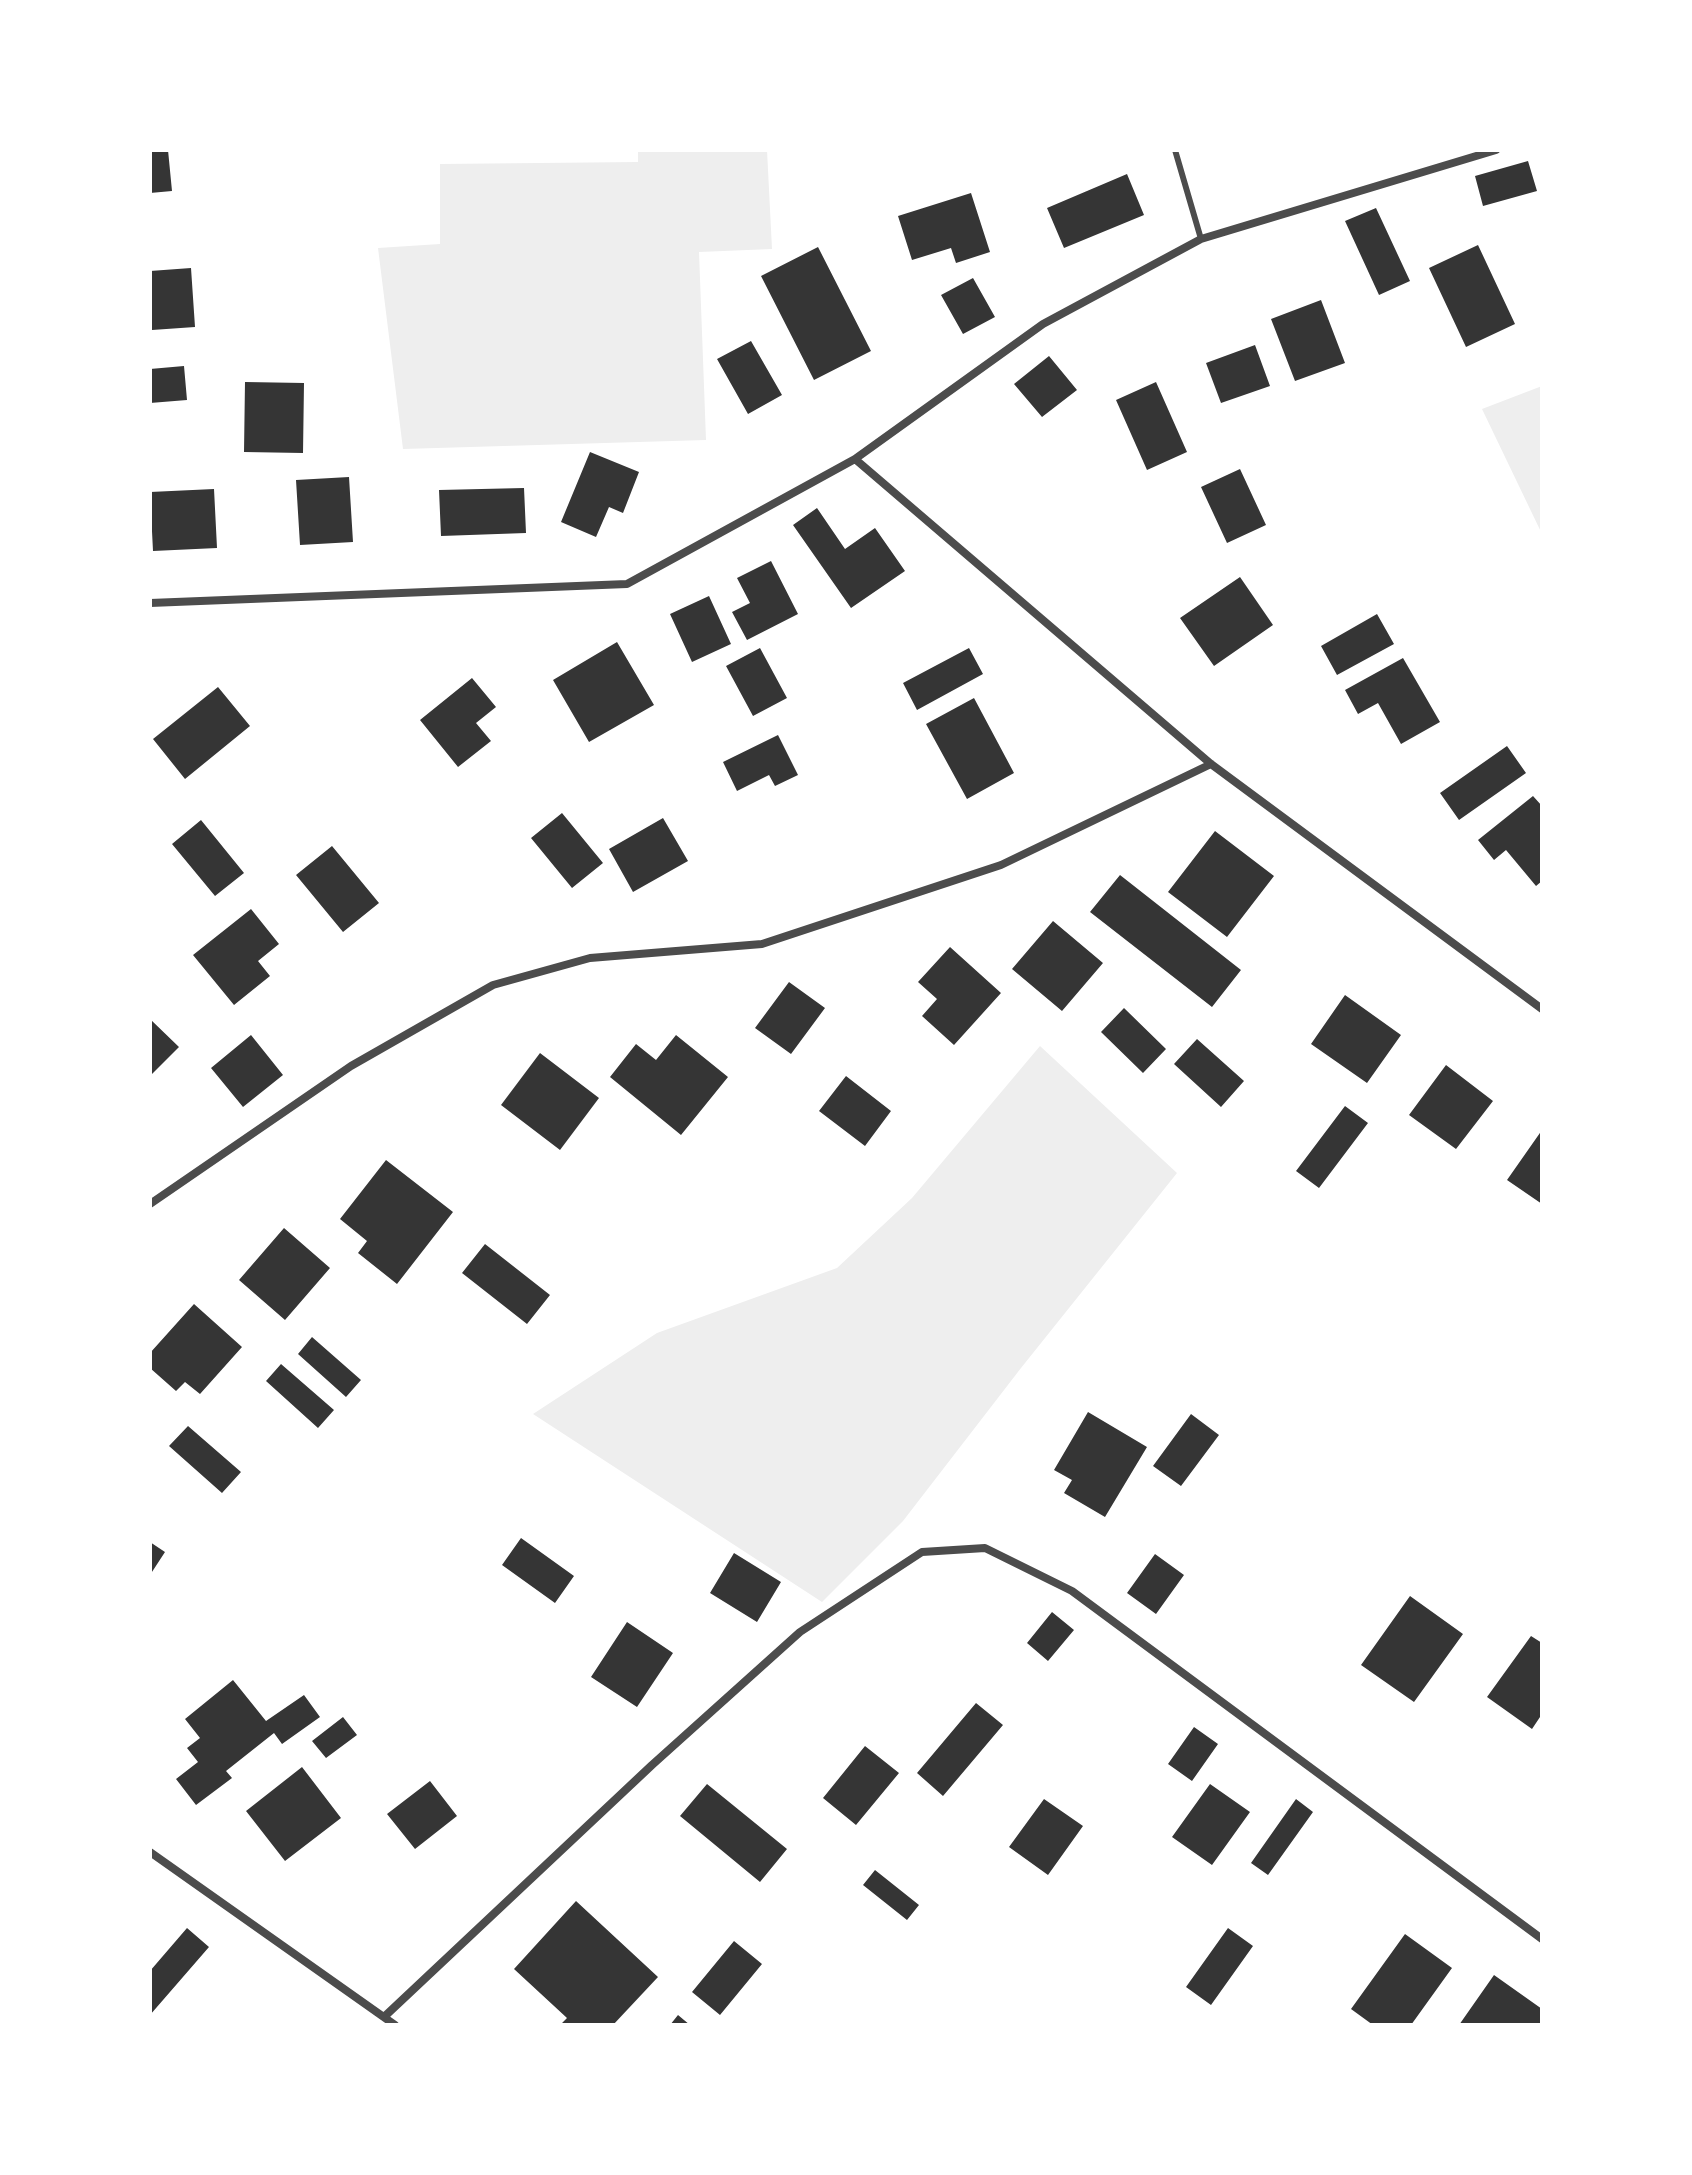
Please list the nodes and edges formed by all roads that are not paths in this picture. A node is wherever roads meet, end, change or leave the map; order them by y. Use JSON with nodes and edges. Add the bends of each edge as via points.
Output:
{"nodes":[{"id":1,"x":1175,"y":150,"type":"edge"},
{"id":2,"x":1496,"y":150,"type":"edge"},
{"id":3,"x":1201,"y":239,"type":"junction"},
{"id":4,"x":855,"y":459,"type":"junction"},
{"id":5,"x":150,"y":603,"type":"edge"},
{"id":6,"x":1211,"y":764,"type":"junction"},
{"id":7,"x":1542,"y":1009,"type":"edge"},
{"id":8,"x":150,"y":1204,"type":"edge"},
{"id":9,"x":150,"y":1852,"type":"edge"},
{"id":10,"x":1542,"y":1939,"type":"edge"},
{"id":11,"x":384,"y":2017,"type":"junction"},
{"id":12,"x":395,"y":2025,"type":"edge"}],
"edges":[{"from":1,"to":3,"type":"lane"},
{"from":2,"to":3,"type":"street"},
{"from":3,"to":4,"type":"street","via":[[1043,324]]},
{"from":4,"to":5,"type":"street","via":[[627,584]]},
{"from":4,"to":6,"type":"street"},
{"from":6,"to":7,"type":"street"},
{"from":6,"to":8,"type":"street","via":[[1001,865],[762,944],[590,958],[493,985],[351,1066]]},
{"from":9,"to":11,"type":"street"},
{"from":10,"to":11,"type":"street","via":[[1072,1591],[985,1548],[922,1552],[800,1632]]},
{"from":11,"to":12,"type":"street"}]}
